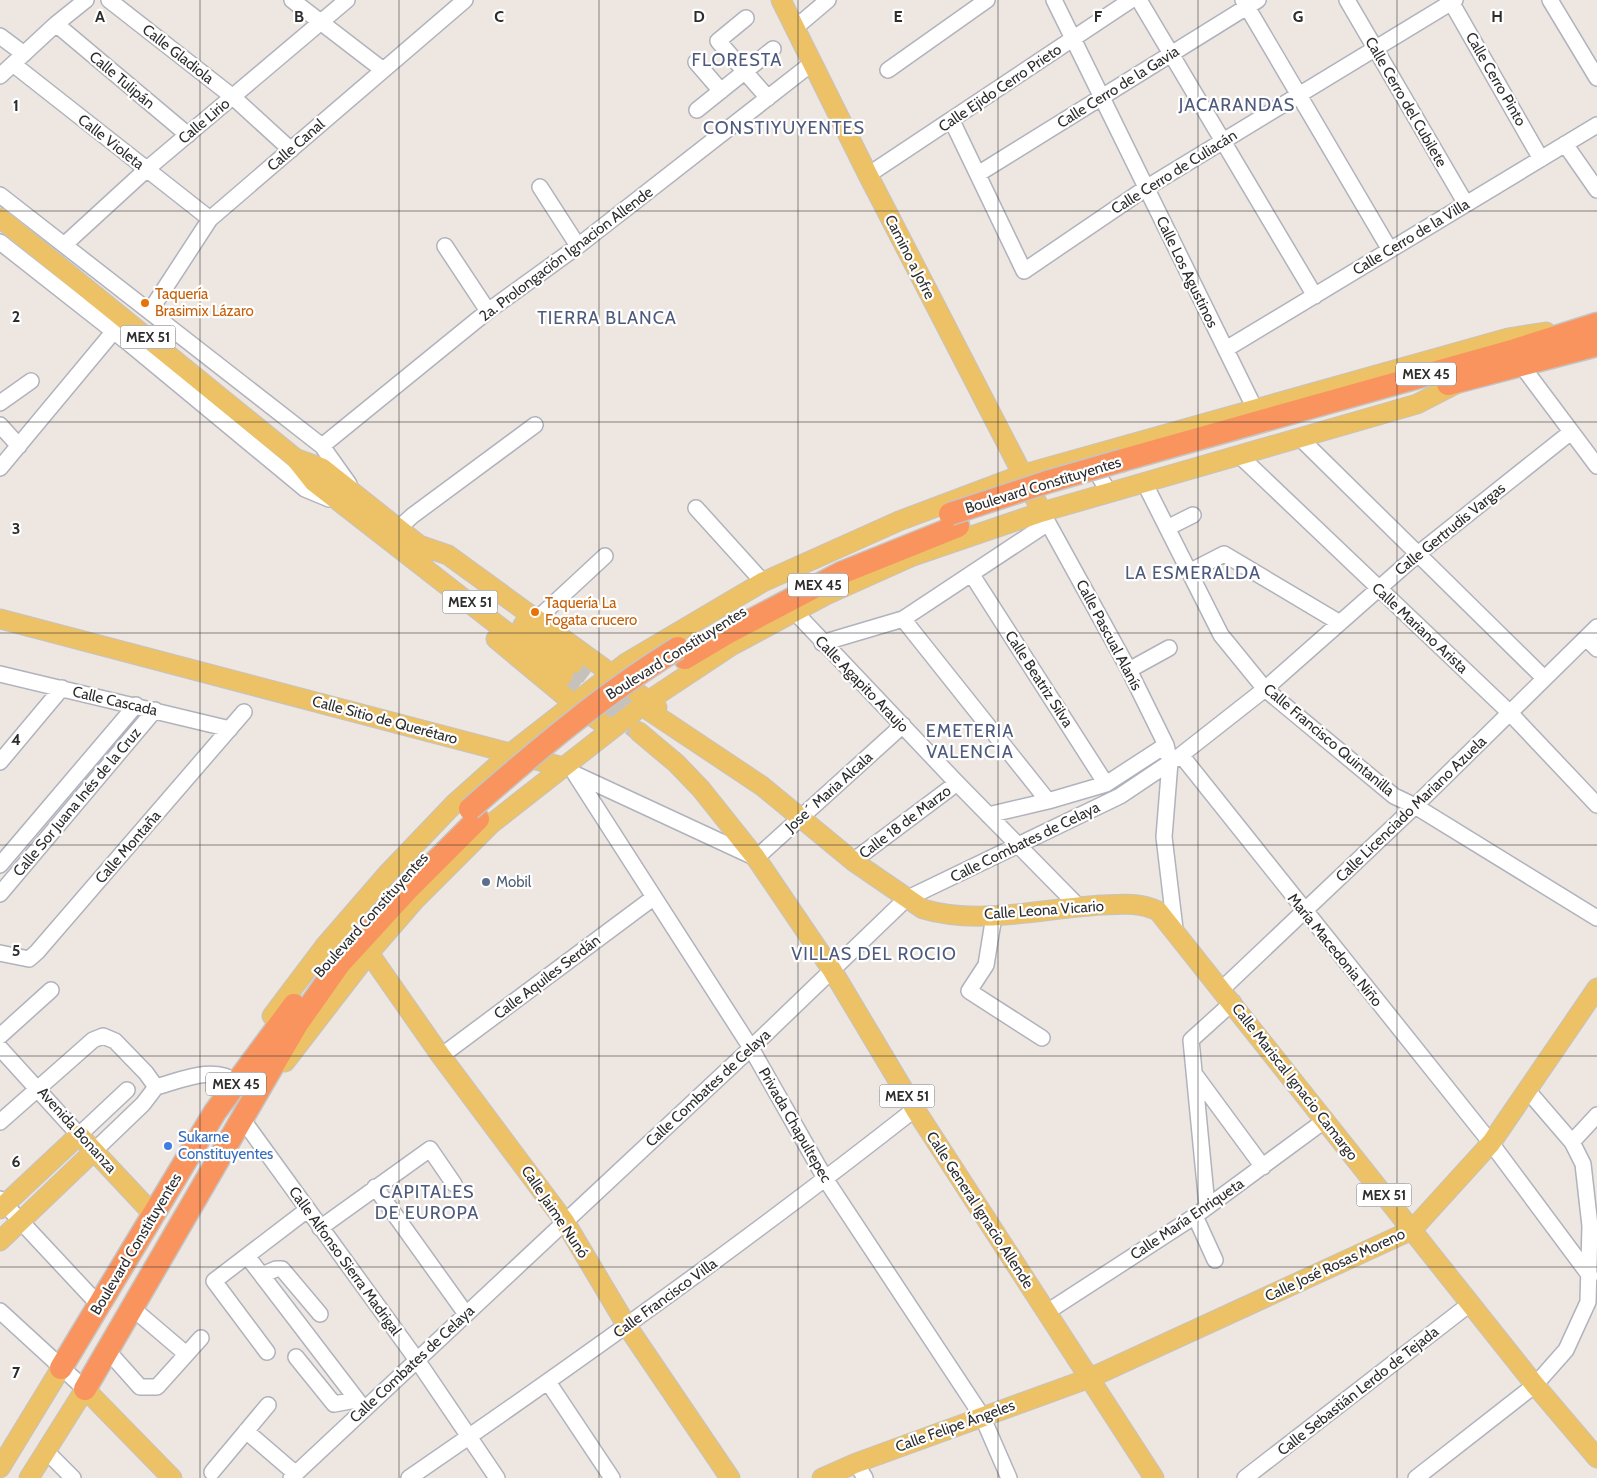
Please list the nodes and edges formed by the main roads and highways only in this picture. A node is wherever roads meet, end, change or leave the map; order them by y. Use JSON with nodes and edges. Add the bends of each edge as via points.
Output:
{"nodes":[{"id":1,"x":780,"y":0,"type":"edge"},
{"id":2,"x":0,"y":218,"type":"edge"},
{"id":3,"x":1597,"y":331,"type":"edge"},
{"id":4,"x":1466,"y":379,"type":"junction"},
{"id":5,"x":1255,"y":422,"type":"junction"},
{"id":6,"x":1024,"y":474,"type":"junction"},
{"id":7,"x":350,"y":501,"type":"junction"},
{"id":8,"x":1045,"y":517,"type":"junction"},
{"id":9,"x":376,"y":528,"type":"junction"},
{"id":10,"x":419,"y":545,"type":"junction"},
{"id":11,"x":0,"y":619,"type":"edge"},
{"id":12,"x":612,"y":674,"type":"junction"},
{"id":13,"x":573,"y":703,"type":"junction"},
{"id":14,"x":648,"y":705,"type":"junction"},
{"id":15,"x":611,"y":729,"type":"junction"},
{"id":16,"x":639,"y":732,"type":"tunnel mouth"},
{"id":17,"x":511,"y":753,"type":"junction"},
{"id":18,"x":569,"y":770,"type":"junction"},
{"id":19,"x":403,"y":885,"type":"junction"},
{"id":20,"x":1175,"y":929,"type":"joint"},
{"id":21,"x":369,"y":953,"type":"junction"},
{"id":22,"x":1597,"y":988,"type":"edge"},
{"id":23,"x":235,"y":1080,"type":"junction"},
{"id":24,"x":242,"y":1120,"type":"junction"},
{"id":25,"x":94,"y":1151,"type":"junction"},
{"id":26,"x":2,"y":1204,"type":"edge"},
{"id":27,"x":152,"y":1214,"type":"junction"},
{"id":28,"x":1412,"y":1230,"type":"junction"},
{"id":29,"x":0,"y":1241,"type":"edge"},
{"id":30,"x":61,"y":1368,"type":"joint"},
{"id":31,"x":1090,"y":1378,"type":"junction"},
{"id":32,"x":85,"y":1388,"type":"junction"},
{"id":33,"x":1597,"y":1458,"type":"edge"},
{"id":34,"x":0,"y":1468,"type":"edge"},
{"id":35,"x":860,"y":1470,"type":"edge"},
{"id":36,"x":30,"y":1478,"type":"edge"},
{"id":37,"x":172,"y":1478,"type":"edge"},
{"id":38,"x":730,"y":1478,"type":"edge"},
{"id":39,"x":822,"y":1478,"type":"edge"},
{"id":40,"x":1154,"y":1478,"type":"edge"}],
"edges":[{"from":1,"to":6,"type":"main road","name":"Camino a Jofre","via":[[990,414]]},
{"from":2,"to":7,"type":"main road","number":"MEX 51","via":[[296,458],[322,468]]},
{"from":3,"to":4,"type":"highway","name":"Boulevard Constituyentes","number":"MEX 45","via":[[1522,366]]},
{"from":3,"to":5,"type":"highway","name":"Boulevard Constituyentes","number":"MEX 45","via":[[1514,350]]},
{"from":4,"to":5,"type":"highway","name":"Boulevard Constituyentes","number":"MEX 45"},
{"from":4,"to":8,"type":"main road","via":[[1417,404],[1109,492]]},
{"from":5,"to":6,"type":"main road","via":[[1102,451]]},
{"from":5,"to":19,"type":"highway","name":"Boulevard Constituyentes","number":"MEX 45","bridge":true,"via":[[991,500],[904,532],[781,589],[722,621],[634,675],[576,718],[470,809]]},
{"from":6,"to":8,"type":"main road","name":"Camino a Jofre"},
{"from":6,"to":12,"type":"main road","via":[[899,521],[763,582]]},
{"from":7,"to":9,"type":"main road","number":"MEX 51"},
{"from":7,"to":10,"type":"main road","number":"MEX 51"},
{"from":8,"to":14,"type":"main road","via":[[913,556],[794,611],[731,646]]},
{"from":9,"to":10,"type":"main road","number":"MEX 51","via":[[568,670]]},
{"from":9,"to":13,"type":"main road","via":[[402,561]]},
{"from":10,"to":12,"type":"main road","via":[[448,556]]},
{"from":11,"to":17,"type":"main road","name":"Calle Sitio de Querétaro"},
{"from":12,"to":13,"type":"main road"},
{"from":12,"to":14,"type":"main road"},
{"from":13,"to":15,"type":"main road"},
{"from":13,"to":17,"type":"main road"},
{"from":14,"to":15,"type":"main road"},
{"from":14,"to":20,"type":"main road","name":"Calle Leona Vicario","number":"MEX 51","via":[[747,766],[762,786],[854,862],[923,909],[935,913],[994,916],[1078,906],[1138,904],[1158,911]]},
{"from":15,"to":18,"type":"main road"},
{"from":16,"to":31,"type":"main road","name":"Calle General Ignacio Allende","number":"MEX 51","via":[[701,789],[756,858],[832,970],[915,1109]]},
{"from":17,"to":18,"type":"main road","name":"Calle Sitio de Querétaro"},
{"from":17,"to":23,"type":"main road","via":[[455,803],[324,947],[256,1038]]},
{"from":18,"to":21,"type":"main road","via":[[491,824]]},
{"from":19,"to":23,"type":"highway","name":"Boulevard Constituyentes","number":"MEX 45","via":[[332,954]]},
{"from":19,"to":24,"type":"highway","name":"Boulevard Constituyentes","number":"MEX 45","via":[[340,963],[297,1024]]},
{"from":20,"to":28,"type":"main road","name":"Calle Mariscal Ignacio Camargo","number":"MEX 51"},
{"from":21,"to":24,"type":"main road"},
{"from":21,"to":38,"type":"main road","name":"Calle Jaime Nunó","via":[[565,1222],[627,1326]]},
{"from":22,"to":28,"type":"main road","name":"Calle José Rosas Moreno","via":[[1491,1143]]},
{"from":23,"to":27,"type":"highway","name":"Boulevard Constituyentes","number":"MEX 45"},
{"from":24,"to":32,"type":"highway","name":"Boulevard Constituyentes","number":"MEX 45"},
{"from":25,"to":26,"type":"main road","name":"Avenida Bonanza","via":[[80,1135]]},
{"from":25,"to":27,"type":"main road","name":"Avenida Bonanza"},
{"from":25,"to":29,"type":"main road"},
{"from":27,"to":30,"type":"highway","name":"Boulevard Constituyentes","number":"MEX 45"},
{"from":28,"to":31,"type":"main road","name":"Calle José Rosas Moreno"},
{"from":28,"to":33,"type":"main road","name":"Calle Mariscal Ignacio Camargo","number":"MEX 51"},
{"from":30,"to":34,"type":"main road","name":"Boulevard Constituyentes","number":"MEX 45"},
{"from":31,"to":35,"type":"main road","name":"Calle Felipe Ángeles","via":[[982,1416]]},
{"from":31,"to":40,"type":"main road","name":"Calle General Ignacio Allende","number":"MEX 51"},
{"from":32,"to":36,"type":"main road","name":"Boulevard Constituyentes","number":"MEX 45"},
{"from":32,"to":37,"type":"main road"},
{"from":35,"to":39,"type":"main road","name":"Calle Felipe Ángeles"}]}
